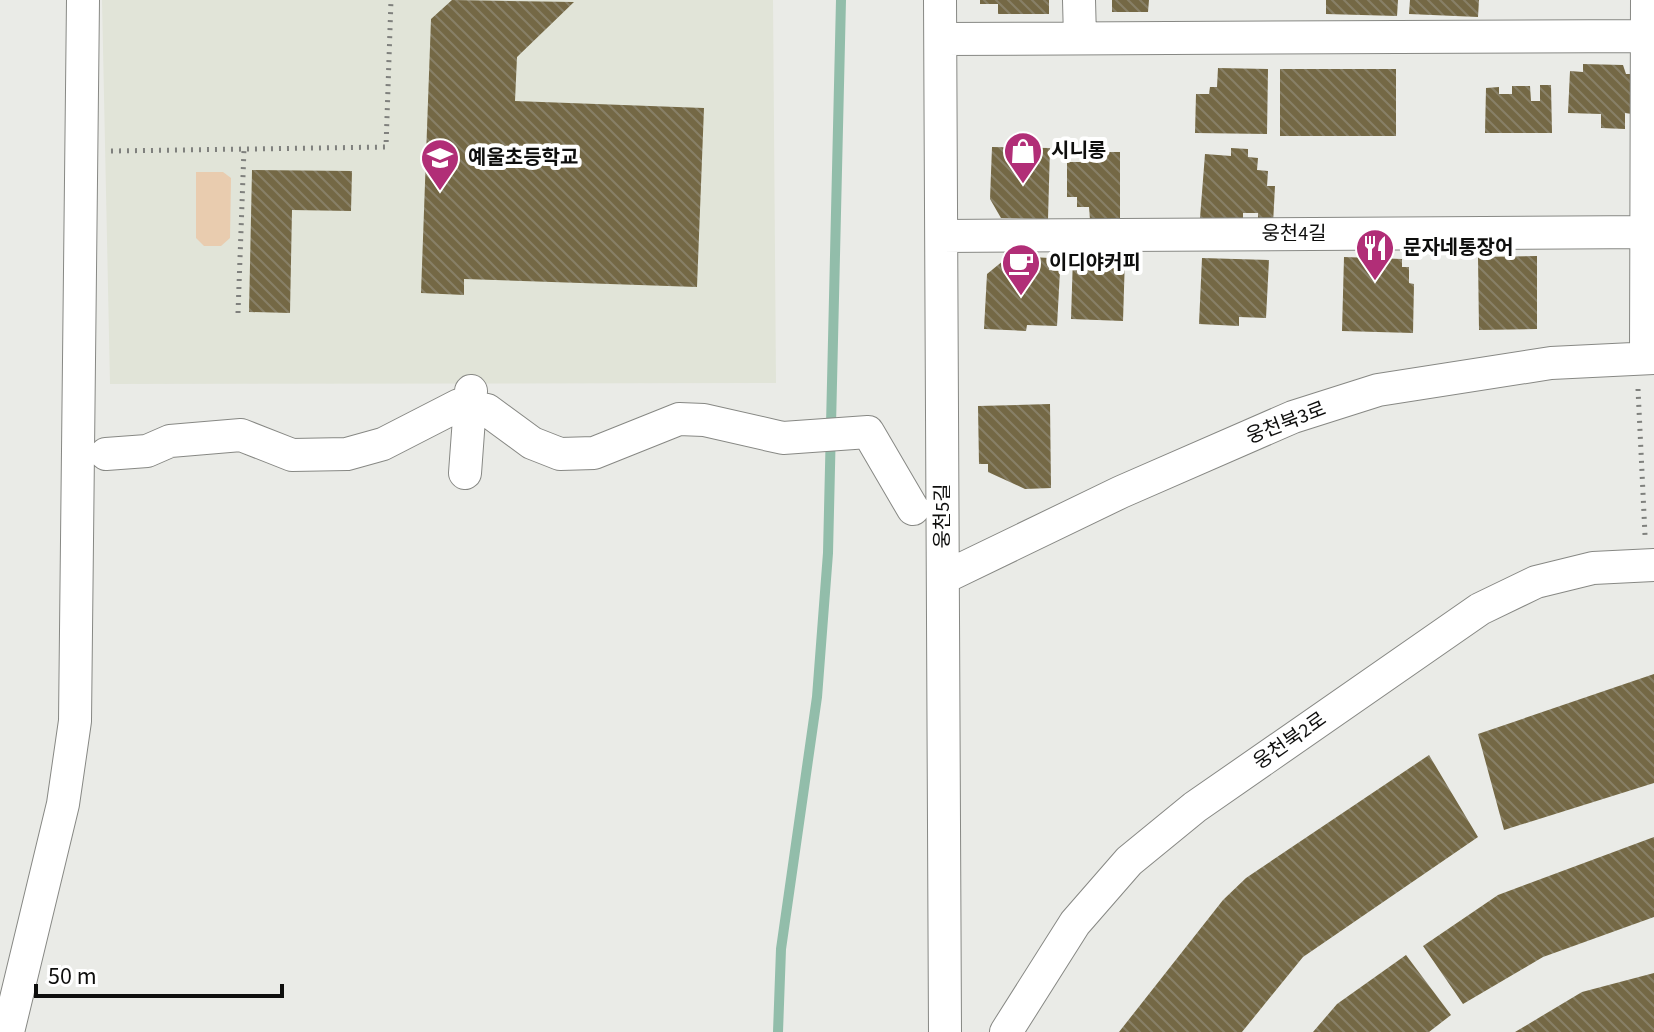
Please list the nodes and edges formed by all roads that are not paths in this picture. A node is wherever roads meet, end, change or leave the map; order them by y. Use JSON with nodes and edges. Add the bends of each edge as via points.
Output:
{"nodes":[{"id":1,"x":83,"y":0,"type":"edge"},
{"id":2,"x":940,"y":0,"type":"edge"},
{"id":3,"x":1079,"y":0,"type":"edge"},
{"id":4,"x":1647,"y":0,"type":"edge"},
{"id":5,"x":1650,"y":36,"type":"edge"},
{"id":6,"x":1080,"y":38,"type":"junction"},
{"id":7,"x":941,"y":39,"type":"junction"},
{"id":8,"x":1650,"y":232,"type":"edge"},
{"id":9,"x":942,"y":236,"type":"junction"},
{"id":10,"x":1645,"y":358,"type":"edge"},
{"id":11,"x":470,"y":398,"type":"junction"},
{"id":12,"x":106,"y":454,"type":"dead end"},
{"id":13,"x":465,"y":473,"type":"dead end"},
{"id":14,"x":913,"y":509,"type":"dead end"},
{"id":15,"x":1650,"y":564,"type":"edge"},
{"id":16,"x":943,"y":578,"type":"junction"},
{"id":17,"x":8,"y":1032,"type":"edge"},
{"id":18,"x":945,"y":1032,"type":"edge"},
{"id":19,"x":1006,"y":1032,"type":"edge"}],
"edges":[{"from":1,"to":17,"type":"street","via":[[75,721],[60,818]]},
{"from":2,"to":7,"type":"street","name":"웅천5길"},
{"from":3,"to":6,"type":"street"},
{"from":4,"to":5,"type":"street"},
{"from":5,"to":6,"type":"street"},
{"from":5,"to":8,"type":"street"},
{"from":6,"to":7,"type":"street"},
{"from":7,"to":9,"type":"street","name":"웅천5길"},
{"from":8,"to":9,"type":"street","name":"웅천4길"},
{"from":8,"to":10,"type":"street"},
{"from":9,"to":16,"type":"street","name":"웅천5길"},
{"from":10,"to":16,"type":"street","name":"웅천북3로","via":[[1551,363],[1378,390],[1293,417]]},
{"from":11,"to":12,"type":"street","via":[[383,444],[347,454],[292,455],[241,435]]},
{"from":11,"to":13,"type":"street"},
{"from":11,"to":14,"type":"street","via":[[532,443],[560,454],[594,453],[679,419],[783,438],[868,432]]},
{"from":15,"to":19,"type":"street","name":"웅천북2로","via":[[1593,568],[1536,582],[1480,609],[1195,807],[1129,861],[1075,923]]},
{"from":16,"to":18,"type":"street","name":"웅천5길"}]}
